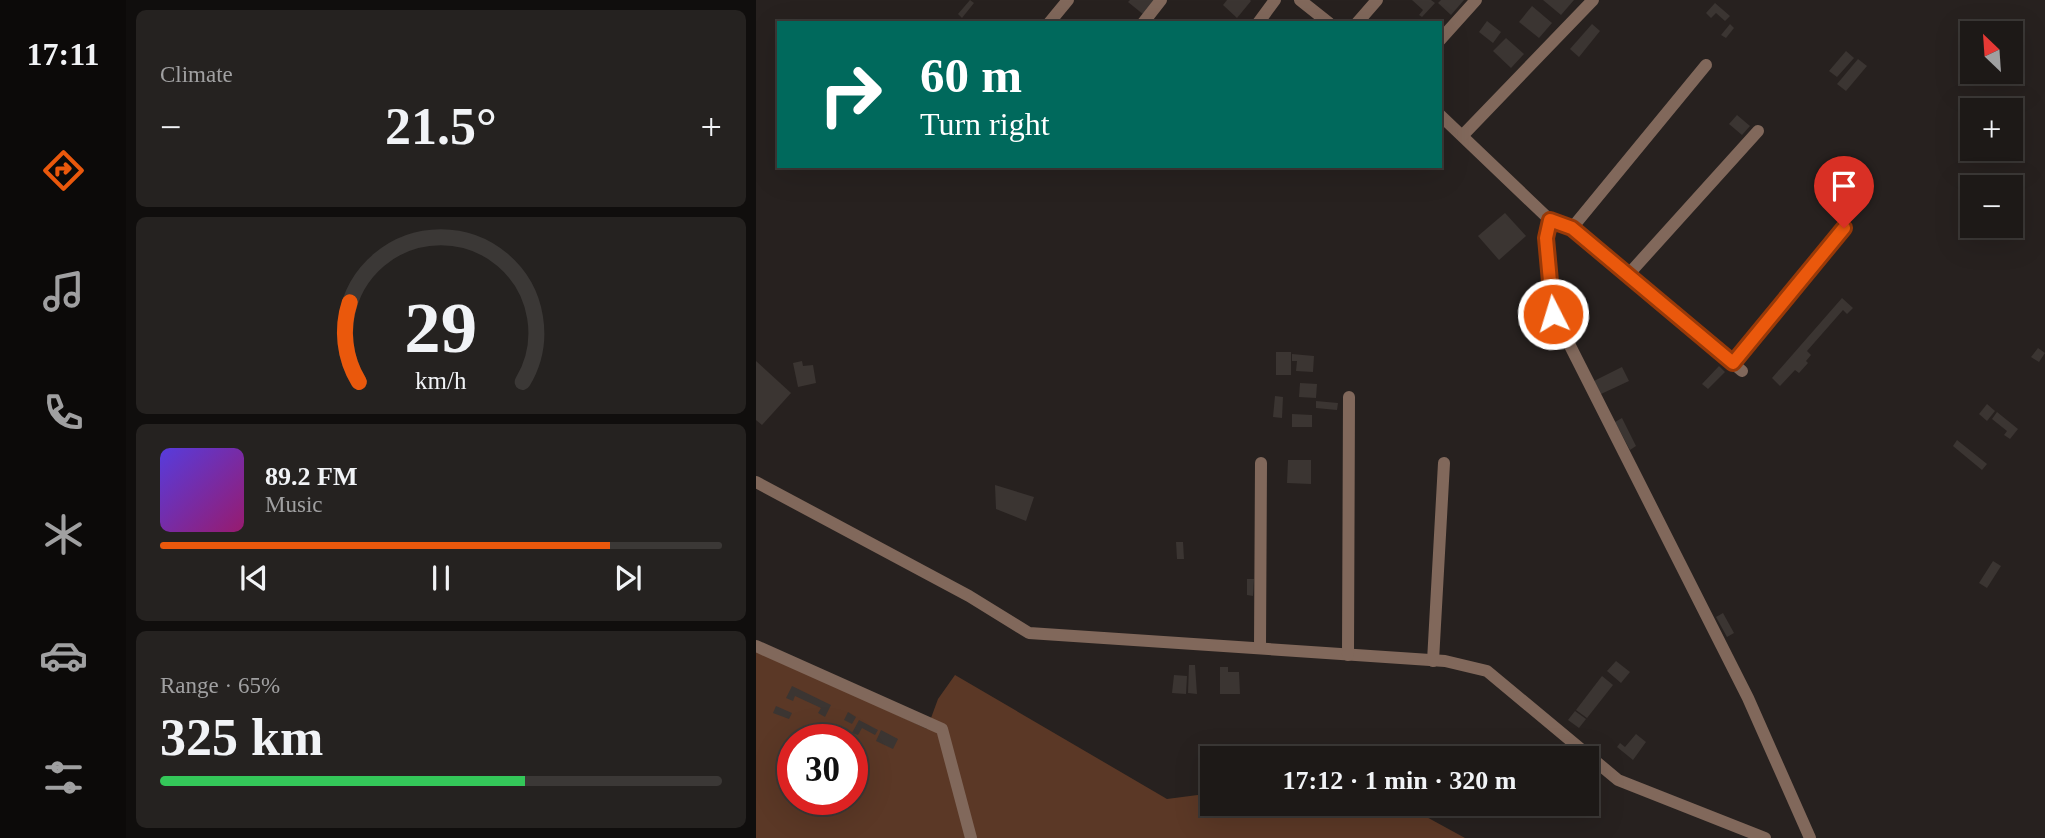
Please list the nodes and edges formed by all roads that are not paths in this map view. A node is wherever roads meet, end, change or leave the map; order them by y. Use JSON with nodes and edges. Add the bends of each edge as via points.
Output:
{"nodes":[{"id":1,"x":1068,"y":0,"type":"edge"},
{"id":2,"x":1161,"y":0,"type":"edge"},
{"id":3,"x":1275,"y":0,"type":"edge"},
{"id":4,"x":1300,"y":0,"type":"edge"},
{"id":5,"x":1377,"y":0,"type":"edge"},
{"id":6,"x":1476,"y":0,"type":"edge"},
{"id":7,"x":1593,"y":0,"type":"edge"},
{"id":8,"x":1051,"y":21,"type":"edge"},
{"id":9,"x":1145,"y":21,"type":"edge"},
{"id":10,"x":1259,"y":21,"type":"edge"},
{"id":11,"x":1326,"y":21,"type":"edge"},
{"id":12,"x":1359,"y":21,"type":"edge"},
{"id":13,"x":1442,"y":38,"type":"edge"},
{"id":14,"x":1706,"y":65,"type":"dead end"},
{"id":15,"x":1442,"y":118,"type":"edge"},
{"id":16,"x":1758,"y":131,"type":"dead end"},
{"id":17,"x":1463,"y":135,"type":"junction"},
{"id":18,"x":1550,"y":220,"type":"junction"},
{"id":19,"x":1572,"y":228,"type":"junction"},
{"id":20,"x":1844,"y":228,"type":"dead end"},
{"id":21,"x":1627,"y":276,"type":"junction"},
{"id":22,"x":1349,"y":397,"type":"dead end"},
{"id":23,"x":1261,"y":463,"type":"dead end"},
{"id":24,"x":1444,"y":463,"type":"dead end"},
{"id":25,"x":756,"y":482,"type":"edge"},
{"id":26,"x":756,"y":646,"type":"edge"},
{"id":27,"x":1260,"y":649,"type":"junction"},
{"id":28,"x":1348,"y":655,"type":"junction"},
{"id":29,"x":1433,"y":661,"type":"junction"},
{"id":30,"x":971,"y":838,"type":"edge"},
{"id":31,"x":1765,"y":838,"type":"edge"},
{"id":32,"x":1810,"y":838,"type":"edge"}],
"edges":[{"from":1,"to":8,"type":"street"},
{"from":2,"to":9,"type":"street"},
{"from":3,"to":10,"type":"street"},
{"from":4,"to":11,"type":"street"},
{"from":5,"to":12,"type":"street"},
{"from":6,"to":13,"type":"street"},
{"from":7,"to":17,"type":"street"},
{"from":14,"to":19,"type":"street"},
{"from":15,"to":17,"type":"street"},
{"from":16,"to":21,"type":"street"},
{"from":17,"to":18,"type":"street"},
{"from":18,"to":19,"type":"street"},
{"from":18,"to":32,"type":"street","via":[[1546,238],[1553,314],[1748,698]]},
{"from":19,"to":21,"type":"street"},
{"from":20,"to":21,"type":"street","via":[[1737,367]]},
{"from":22,"to":28,"type":"street"},
{"from":23,"to":27,"type":"street"},
{"from":24,"to":29,"type":"street"},
{"from":25,"to":27,"type":"street","via":[[1029,633]]},
{"from":26,"to":30,"type":"street","via":[[942,729]]},
{"from":27,"to":28,"type":"street"},
{"from":28,"to":29,"type":"street"},
{"from":29,"to":31,"type":"street","via":[[1486,671],[1618,780]]}]}
